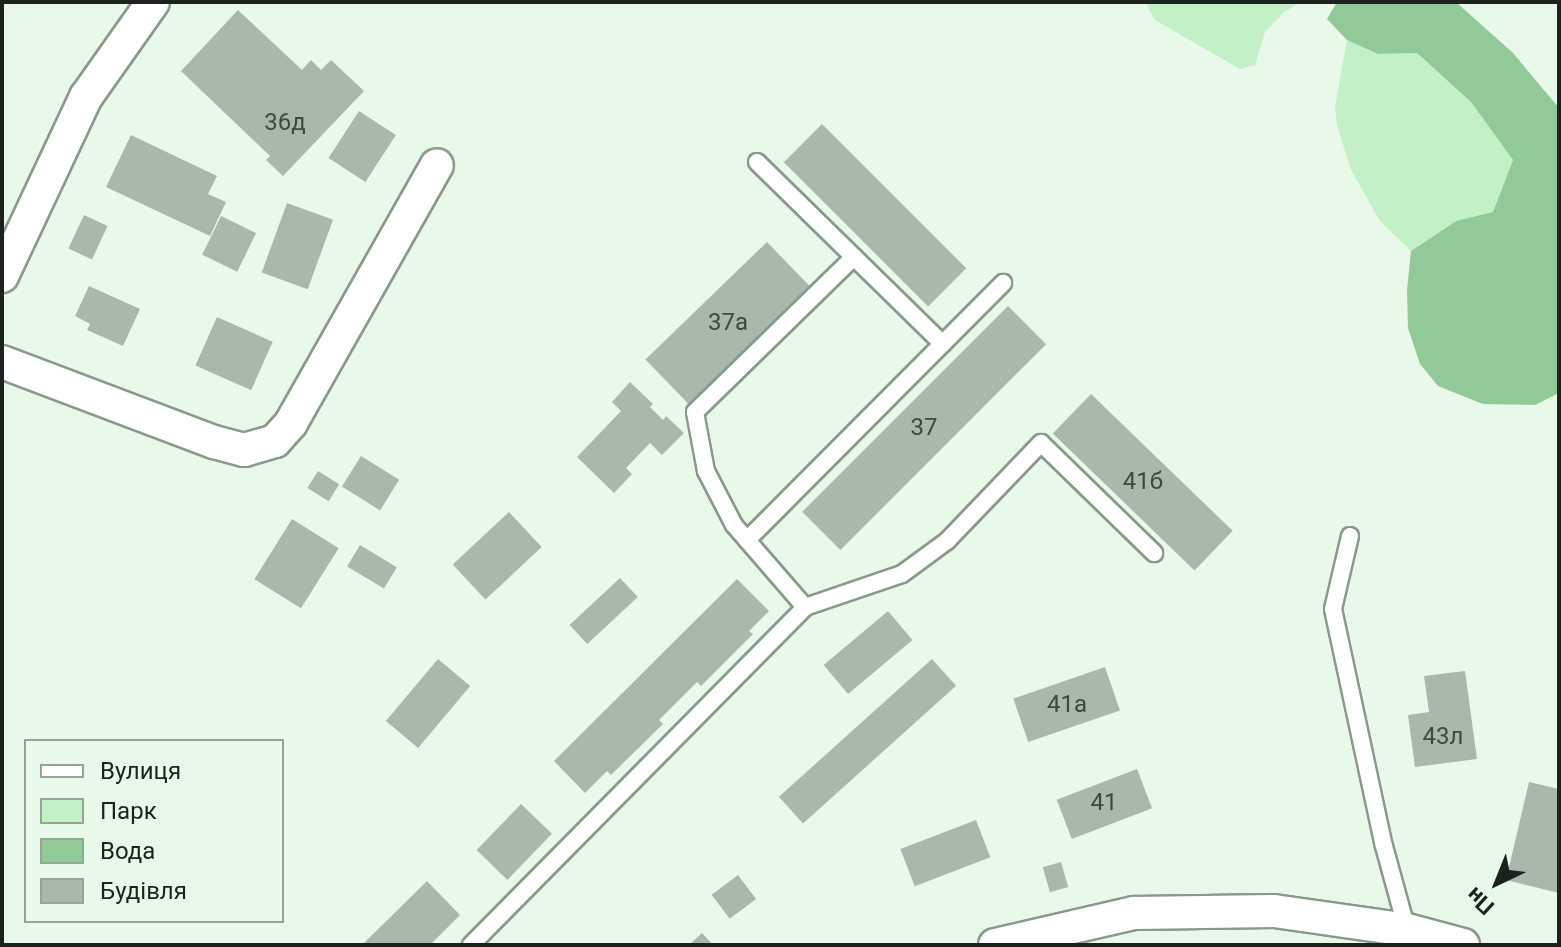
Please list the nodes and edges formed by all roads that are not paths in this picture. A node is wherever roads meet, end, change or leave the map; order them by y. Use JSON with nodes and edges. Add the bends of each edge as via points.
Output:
{"nodes":[{"id":1,"x":153,"y":2,"type":"edge"},
{"id":2,"x":757,"y":162,"type":"dead end"},
{"id":3,"x":437,"y":165,"type":"dead end"},
{"id":4,"x":854,"y":257,"type":"junction"},
{"id":5,"x":2,"y":276,"type":"edge"},
{"id":6,"x":1003,"y":283,"type":"dead end"},
{"id":7,"x":943,"y":344,"type":"junction"},
{"id":8,"x":2,"y":362,"type":"edge"},
{"id":9,"x":1350,"y":536,"type":"dead end"},
{"id":10,"x":747,"y":540,"type":"junction"},
{"id":11,"x":1154,"y":553,"type":"dead end"},
{"id":12,"x":805,"y":607,"type":"junction"},
{"id":13,"x":1407,"y":930,"type":"junction"},
{"id":14,"x":471,"y":945,"type":"edge"},
{"id":15,"x":995,"y":945,"type":"edge"},
{"id":16,"x":1463,"y":945,"type":"edge"}],
"edges":[{"from":1,"to":5,"type":"street","via":[[86,97]]},
{"from":2,"to":4,"type":"lane"},
{"from":3,"to":8,"type":"street","via":[[291,423],[275,441],[244,450],[214,442]]},
{"from":4,"to":7,"type":"lane"},
{"from":4,"to":10,"type":"lane","via":[[695,412],[706,471]]},
{"from":6,"to":7,"type":"lane"},
{"from":7,"to":10,"type":"lane"},
{"from":9,"to":13,"type":"lane","via":[[1333,609]]},
{"from":10,"to":12,"type":"lane"},
{"from":11,"to":12,"type":"lane","via":[[1041,443],[947,541],[902,574]]},
{"from":12,"to":14,"type":"lane"},
{"from":13,"to":15,"type":"street","via":[[1274,911],[1134,913]]},
{"from":13,"to":16,"type":"street"}]}
